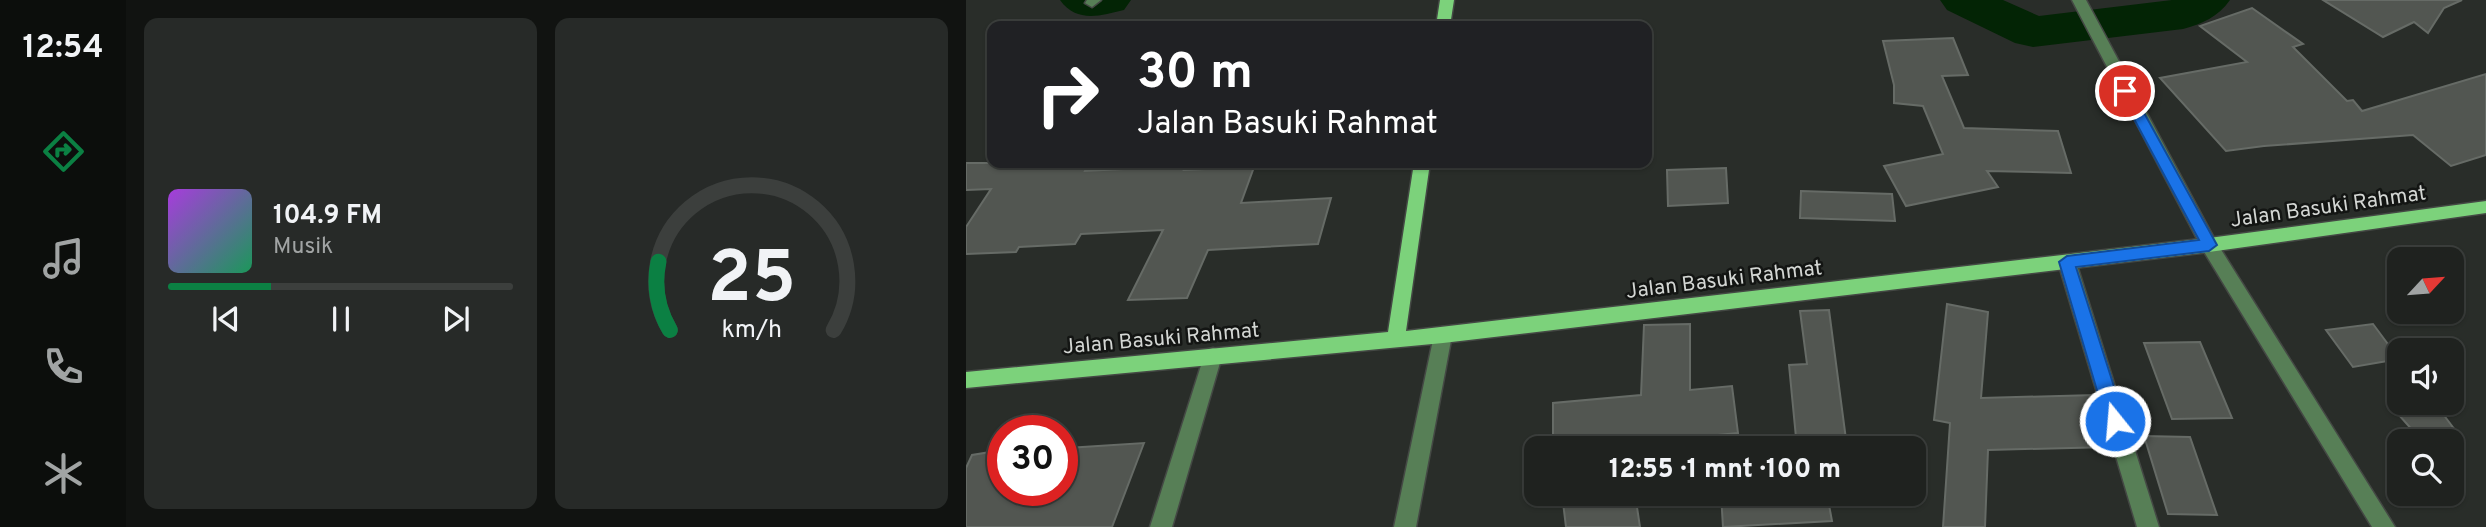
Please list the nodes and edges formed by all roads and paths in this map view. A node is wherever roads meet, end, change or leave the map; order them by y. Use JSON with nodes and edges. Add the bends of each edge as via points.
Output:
{"nodes":[{"id":1,"x":1447,"y":0,"type":"edge"},
{"id":2,"x":2079,"y":0,"type":"edge"},
{"id":3,"x":1444,"y":21,"type":"edge"},
{"id":4,"x":1422,"y":168,"type":"edge"},
{"id":5,"x":2486,"y":207,"type":"edge"},
{"id":6,"x":2209,"y":245,"type":"junction"},
{"id":7,"x":2067,"y":262,"type":"junction"},
{"id":8,"x":1443,"y":335,"type":"junction"},
{"id":9,"x":1396,"y":338,"type":"junction"},
{"id":10,"x":1213,"y":356,"type":"junction"},
{"id":11,"x":966,"y":380,"type":"edge"},
{"id":12,"x":1161,"y":527,"type":"edge"},
{"id":13,"x":1405,"y":527,"type":"edge"},
{"id":14,"x":2148,"y":527,"type":"edge"},
{"id":15,"x":2384,"y":527,"type":"edge"}],
"edges":[{"from":1,"to":3,"type":"main road"},
{"from":2,"to":6,"type":"street"},
{"from":4,"to":9,"type":"main road"},
{"from":5,"to":6,"type":"main road","name":"Jalan Basuki Rahmat"},
{"from":6,"to":7,"type":"main road","name":"Jalan Basuki Rahmat"},
{"from":6,"to":15,"type":"street"},
{"from":7,"to":8,"type":"main road","name":"Jalan Basuki Rahmat"},
{"from":7,"to":14,"type":"street"},
{"from":8,"to":9,"type":"main road","name":"Jalan Basuki Rahmat"},
{"from":8,"to":13,"type":"street"},
{"from":9,"to":10,"type":"main road","name":"Jalan Basuki Rahmat"},
{"from":10,"to":11,"type":"main road","name":"Jalan Basuki Rahmat"},
{"from":10,"to":12,"type":"street"}]}
